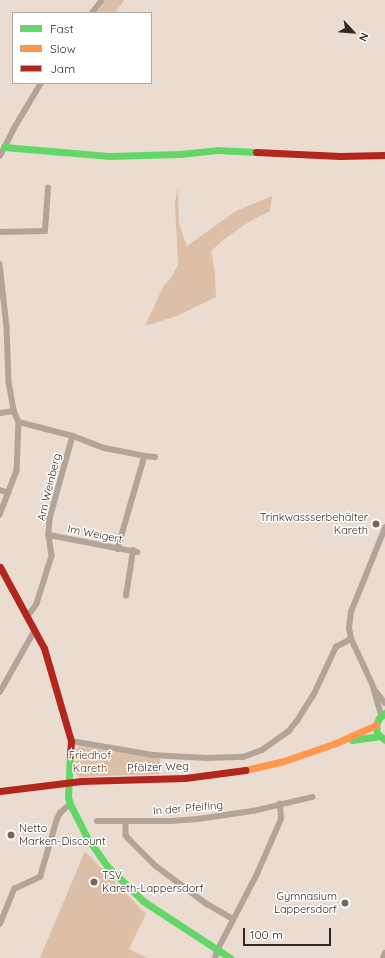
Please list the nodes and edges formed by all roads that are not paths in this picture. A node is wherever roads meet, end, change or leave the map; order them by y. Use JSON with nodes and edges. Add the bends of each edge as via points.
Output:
{"nodes":[{"id":1,"x":102,"y":0,"type":"edge"},
{"id":2,"x":93,"y":12,"type":"edge"},
{"id":3,"x":40,"y":84,"type":"edge"},
{"id":4,"x":4,"y":147,"type":"junction"},
{"id":5,"x":385,"y":155,"type":"edge"},
{"id":6,"x":0,"y":156,"type":"edge"},
{"id":7,"x":48,"y":188,"type":"dead end"},
{"id":8,"x":0,"y":232,"type":"edge"},
{"id":9,"x":0,"y":264,"type":"edge"},
{"id":10,"x":2,"y":307,"type":"edge"},
{"id":11,"x":0,"y":352,"type":"edge"},
{"id":12,"x":7,"y":353,"type":"junction"},
{"id":13,"x":14,"y":412,"type":"junction"},
{"id":14,"x":0,"y":413,"type":"edge"},
{"id":15,"x":19,"y":422,"type":"junction"},
{"id":16,"x":73,"y":436,"type":"junction"},
{"id":17,"x":144,"y":456,"type":"junction"},
{"id":18,"x":155,"y":457,"type":"dead end"},
{"id":19,"x":0,"y":490,"type":"edge"},
{"id":20,"x":9,"y":493,"type":"junction"},
{"id":21,"x":0,"y":515,"type":"edge"},
{"id":22,"x":385,"y":528,"type":"edge"},
{"id":23,"x":49,"y":535,"type":"junction"},
{"id":24,"x":118,"y":548,"type":"junction"},
{"id":25,"x":0,"y":567,"type":"edge"},
{"id":26,"x":126,"y":596,"type":"dead end"},
{"id":27,"x":28,"y":617,"type":"junction"},
{"id":28,"x":35,"y":630,"type":"junction"},
{"id":29,"x":350,"y":639,"type":"junction"},
{"id":30,"x":372,"y":684,"type":"junction"},
{"id":31,"x":0,"y":692,"type":"edge"},
{"id":32,"x":385,"y":703,"type":"edge"},
{"id":33,"x":383,"y":714,"type":"edge"},
{"id":34,"x":376,"y":725,"type":"junction"},
{"id":35,"x":382,"y":738,"type":"edge"},
{"id":36,"x":70,"y":740,"type":"junction"},
{"id":37,"x":336,"y":744,"type":"junction"},
{"id":38,"x":69,"y":782,"type":"junction"},
{"id":39,"x":0,"y":791,"type":"edge"},
{"id":40,"x":312,"y":797,"type":"dead end"},
{"id":41,"x":70,"y":804,"type":"junction"},
{"id":42,"x":280,"y":804,"type":"junction"},
{"id":43,"x":97,"y":821,"type":"dead end"},
{"id":44,"x":126,"y":821,"type":"junction"},
{"id":45,"x":233,"y":919,"type":"junction"},
{"id":46,"x":0,"y":924,"type":"edge"},
{"id":47,"x":218,"y":949,"type":"junction"},
{"id":48,"x":385,"y":953,"type":"edge"},
{"id":49,"x":216,"y":958,"type":"edge"},
{"id":50,"x":230,"y":958,"type":"edge"},
{"id":51,"x":383,"y":958,"type":"edge"}],
"edges":[{"from":1,"to":2,"type":"street"},
{"from":3,"to":4,"type":"street"},
{"from":4,"to":5,"type":"street","via":[[108,156],[217,150],[359,157]]},
{"from":4,"to":6,"type":"street"},
{"from":7,"to":8,"type":"street","via":[[45,231]]},
{"from":9,"to":10,"type":"street"},
{"from":10,"to":12,"type":"street"},
{"from":11,"to":12,"type":"street"},
{"from":12,"to":13,"type":"street"},
{"from":13,"to":14,"type":"street"},
{"from":13,"to":15,"type":"street"},
{"from":15,"to":16,"type":"street"},
{"from":15,"to":20,"type":"street","via":[[17,471]]},
{"from":16,"to":17,"type":"street","via":[[105,448]]},
{"from":16,"to":23,"type":"street","name":"Am Weinberg","via":[[50,519]]},
{"from":17,"to":18,"type":"street"},
{"from":17,"to":24,"type":"street"},
{"from":19,"to":20,"type":"street"},
{"from":20,"to":21,"type":"street"},
{"from":22,"to":29,"type":"street","via":[[351,612]]},
{"from":23,"to":24,"type":"street","name":"Im Weigert"},
{"from":23,"to":27,"type":"street","name":"Am Weinberg","via":[[52,556],[37,604]]},
{"from":24,"to":26,"type":"street","name":"Im Weigert","via":[[135,552]]},
{"from":25,"to":27,"type":"street"},
{"from":27,"to":28,"type":"street"},
{"from":28,"to":31,"type":"street"},
{"from":28,"to":36,"type":"street","via":[[44,648]]},
{"from":29,"to":30,"type":"street"},
{"from":29,"to":36,"type":"street","via":[[336,647],[314,694],[297,721],[288,732],[262,750],[243,756],[207,758],[153,755]]},
{"from":30,"to":32,"type":"street"},
{"from":30,"to":33,"type":"street"},
{"from":33,"to":34,"type":"street"},
{"from":34,"to":35,"type":"street"},
{"from":34,"to":37,"type":"street"},
{"from":35,"to":37,"type":"street","via":[[369,736]]},
{"from":36,"to":38,"type":"street"},
{"from":37,"to":38,"type":"street","name":"Pfälzer Weg","via":[[268,765],[185,778]]},
{"from":38,"to":39,"type":"street","name":"Pfälzer Weg"},
{"from":38,"to":41,"type":"street"},
{"from":40,"to":42,"type":"street","name":"In der Pfeifing"},
{"from":41,"to":46,"type":"street","via":[[57,819],[40,877],[14,889]]},
{"from":41,"to":47,"type":"street","via":[[96,851],[131,891],[154,909]]},
{"from":42,"to":44,"type":"street","name":"In der Pfeifing","via":[[253,811],[198,819]]},
{"from":42,"to":45,"type":"street","via":[[281,819],[257,874]]},
{"from":43,"to":44,"type":"street","name":"In der Pfeifing"},
{"from":44,"to":45,"type":"street","via":[[126,835],[156,866],[202,901]]},
{"from":45,"to":47,"type":"street"},
{"from":47,"to":49,"type":"street"},
{"from":47,"to":50,"type":"street"},
{"from":48,"to":51,"type":"street"}]}
